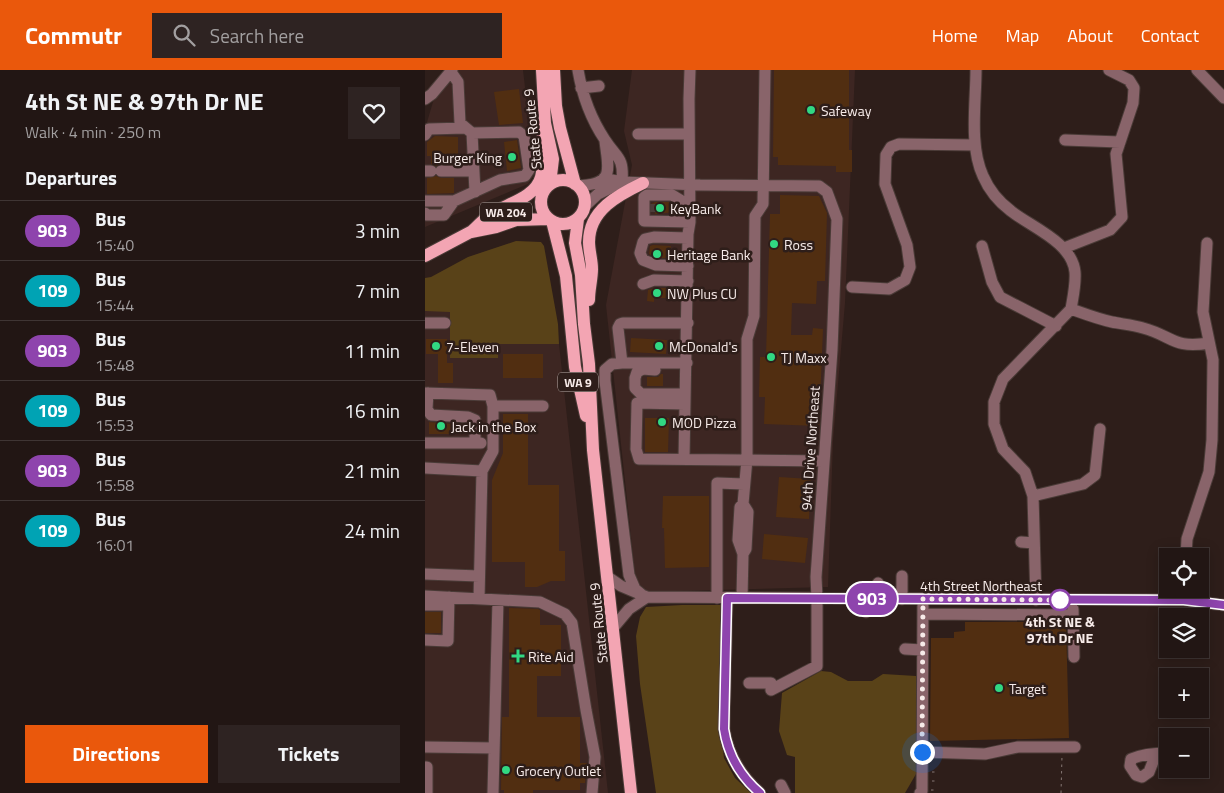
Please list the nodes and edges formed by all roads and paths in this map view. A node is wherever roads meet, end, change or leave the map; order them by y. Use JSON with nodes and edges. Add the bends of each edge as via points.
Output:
{"nodes":[{"id":1,"x":542,"y":70,"type":"edge"},
{"id":2,"x":553,"y":70,"type":"edge"},
{"id":3,"x":578,"y":70,"type":"edge"},
{"id":4,"x":691,"y":70,"type":"edge"},
{"id":5,"x":765,"y":70,"type":"edge"},
{"id":6,"x":976,"y":70,"type":"edge"},
{"id":7,"x":1109,"y":70,"type":"edge"},
{"id":8,"x":1197,"y":70,"type":"edge"},
{"id":9,"x":451,"y":71,"type":"edge"},
{"id":10,"x":438,"y":85,"type":"junction"},
{"id":11,"x":599,"y":86,"type":"dead end"},
{"id":12,"x":581,"y":88,"type":"junction"},
{"id":13,"x":425,"y":89,"type":"edge"},
{"id":14,"x":425,"y":98,"type":"edge"},
{"id":15,"x":1224,"y":98,"type":"edge"},
{"id":16,"x":545,"y":123,"type":"junction"},
{"id":17,"x":468,"y":131,"type":"junction"},
{"id":18,"x":638,"y":134,"type":"dead end"},
{"id":19,"x":689,"y":134,"type":"junction"},
{"id":20,"x":425,"y":136,"type":"edge"},
{"id":21,"x":605,"y":140,"type":"junction"},
{"id":22,"x":1065,"y":140,"type":"dead end"},
{"id":23,"x":1120,"y":142,"type":"junction"},
{"id":24,"x":975,"y":145,"type":"junction"},
{"id":25,"x":432,"y":171,"type":"edge"},
{"id":26,"x":473,"y":171,"type":"junction"},
{"id":27,"x":604,"y":178,"type":"junction"},
{"id":28,"x":622,"y":182,"type":"junction"},
{"id":29,"x":643,"y":183,"type":"junction"},
{"id":30,"x":690,"y":184,"type":"junction"},
{"id":31,"x":577,"y":185,"type":"junction"},
{"id":32,"x":763,"y":186,"type":"junction"},
{"id":33,"x":546,"y":190,"type":"junction"},
{"id":34,"x":475,"y":192,"type":"junction"},
{"id":35,"x":425,"y":201,"type":"edge"},
{"id":36,"x":454,"y":201,"type":"junction"},
{"id":37,"x":585,"y":206,"type":"junction"},
{"id":38,"x":690,"y":206,"type":"junction"},
{"id":39,"x":425,"y":213,"type":"edge"},
{"id":40,"x":578,"y":219,"type":"junction"},
{"id":41,"x":551,"y":220,"type":"junction"},
{"id":42,"x":690,"y":222,"type":"junction"},
{"id":43,"x":471,"y":232,"type":"junction"},
{"id":44,"x":689,"y":238,"type":"junction"},
{"id":45,"x":1207,"y":243,"type":"dead end"},
{"id":46,"x":983,"y":246,"type":"dead end"},
{"id":47,"x":1065,"y":248,"type":"junction"},
{"id":48,"x":425,"y":256,"type":"edge"},
{"id":49,"x":688,"y":266,"type":"junction"},
{"id":50,"x":688,"y":281,"type":"junction"},
{"id":51,"x":643,"y":284,"type":"dead end"},
{"id":52,"x":851,"y":287,"type":"dead end"},
{"id":53,"x":1071,"y":310,"type":"junction"},
{"id":54,"x":629,"y":322,"type":"junction"},
{"id":55,"x":425,"y":323,"type":"edge"},
{"id":56,"x":445,"y":323,"type":"dead end"},
{"id":57,"x":688,"y":323,"type":"junction"},
{"id":58,"x":1056,"y":326,"type":"junction"},
{"id":59,"x":585,"y":337,"type":"junction"},
{"id":60,"x":1209,"y":343,"type":"junction"},
{"id":61,"x":622,"y":363,"type":"junction"},
{"id":62,"x":687,"y":363,"type":"junction"},
{"id":63,"x":426,"y":393,"type":"edge"},
{"id":64,"x":492,"y":396,"type":"junction"},
{"id":65,"x":685,"y":399,"type":"junction"},
{"id":66,"x":543,"y":406,"type":"dead end"},
{"id":67,"x":1101,"y":429,"type":"dead end"},
{"id":68,"x":425,"y":443,"type":"edge"},
{"id":69,"x":475,"y":443,"type":"junction"},
{"id":70,"x":493,"y":444,"type":"junction"},
{"id":71,"x":593,"y":450,"type":"junction"},
{"id":72,"x":684,"y":459,"type":"junction"},
{"id":73,"x":747,"y":459,"type":"junction"},
{"id":74,"x":824,"y":461,"type":"junction"},
{"id":75,"x":425,"y":468,"type":"edge"},
{"id":76,"x":482,"y":471,"type":"junction"},
{"id":77,"x":744,"y":484,"type":"junction"},
{"id":78,"x":1033,"y":496,"type":"junction"},
{"id":79,"x":1021,"y":542,"type":"dead end"},
{"id":80,"x":1034,"y":543,"type":"junction"},
{"id":81,"x":1186,"y":548,"type":"edge"},
{"id":82,"x":425,"y":574,"type":"edge"},
{"id":83,"x":479,"y":576,"type":"junction"},
{"id":84,"x":608,"y":576,"type":"junction"},
{"id":85,"x":902,"y":576,"type":"dead end"},
{"id":86,"x":877,"y":583,"type":"dead end"},
{"id":87,"x":425,"y":596,"type":"edge"},
{"id":88,"x":1159,"y":596,"type":"edge"},
{"id":89,"x":742,"y":597,"type":"junction"},
{"id":90,"x":647,"y":598,"type":"junction"},
{"id":91,"x":722,"y":598,"type":"junction"},
{"id":92,"x":817,"y":598,"type":"junction"},
{"id":93,"x":1196,"y":598,"type":"edge"},
{"id":94,"x":479,"y":599,"type":"junction"},
{"id":95,"x":872,"y":599,"type":"junction"},
{"id":96,"x":902,"y":599,"type":"junction"},
{"id":97,"x":923,"y":599,"type":"junction"},
{"id":98,"x":497,"y":600,"type":"junction"},
{"id":99,"x":1036,"y":600,"type":"junction"},
{"id":100,"x":1073,"y":600,"type":"junction"},
{"id":101,"x":448,"y":601,"type":"junction"},
{"id":102,"x":425,"y":605,"type":"edge"},
{"id":103,"x":1224,"y":605,"type":"edge"},
{"id":104,"x":866,"y":612,"type":"dead end"},
{"id":105,"x":923,"y":614,"type":"junction"},
{"id":106,"x":1073,"y":615,"type":"junction"},
{"id":107,"x":613,"y":628,"type":"junction"},
{"id":108,"x":425,"y":640,"type":"edge"},
{"id":109,"x":905,"y":649,"type":"dead end"},
{"id":110,"x":922,"y":650,"type":"junction"},
{"id":111,"x":1074,"y":657,"type":"dead end"},
{"id":112,"x":749,"y":683,"type":"dead end"},
{"id":113,"x":1062,"y":747,"type":"junction"},
{"id":114,"x":1075,"y":747,"type":"dead end"},
{"id":115,"x":425,"y":748,"type":"edge"},
{"id":116,"x":494,"y":748,"type":"junction"},
{"id":117,"x":922,"y":752,"type":"junction"},
{"id":118,"x":425,"y":767,"type":"edge"},
{"id":119,"x":929,"y":772,"type":"dead end"},
{"id":120,"x":936,"y":772,"type":"dead end"},
{"id":121,"x":426,"y":786,"type":"edge"},
{"id":122,"x":493,"y":793,"type":"edge"},
{"id":123,"x":592,"y":793,"type":"edge"},
{"id":124,"x":631,"y":793,"type":"edge"},
{"id":125,"x":760,"y":793,"type":"edge"},
{"id":126,"x":921,"y":793,"type":"edge"},
{"id":127,"x":1061,"y":793,"type":"edge"}],
"edges":[{"from":1,"to":16,"type":"main road","name":"State Route 9"},
{"from":2,"to":31,"type":"main road","name":"State Route 9","via":[[560,128]]},
{"from":3,"to":12,"type":"street"},
{"from":4,"to":19,"type":"street"},
{"from":5,"to":32,"type":"street"},
{"from":6,"to":24,"type":"street"},
{"from":7,"to":23,"type":"street","via":[[1129,80],[1134,88],[1133,103]]},
{"from":8,"to":15,"type":"street"},
{"from":9,"to":10,"type":"street"},
{"from":9,"to":17,"type":"street","via":[[457,82],[460,123]]},
{"from":10,"to":13,"type":"street"},
{"from":10,"to":14,"type":"street"},
{"from":11,"to":12,"type":"street"},
{"from":12,"to":21,"type":"street"},
{"from":13,"to":14,"type":"street"},
{"from":16,"to":33,"type":"main road","name":"State Route 9","via":[[553,160]]},
{"from":16,"to":43,"type":"main road","via":[[541,133],[541,179],[521,198],[489,215]]},
{"from":17,"to":20,"type":"street","via":[[429,129]]},
{"from":17,"to":26,"type":"street"},
{"from":17,"to":34,"type":"street","via":[[519,132],[524,136],[529,170],[525,176],[500,180]]},
{"from":18,"to":19,"type":"street"},
{"from":19,"to":30,"type":"street"},
{"from":21,"to":27,"type":"street","via":[[609,168]]},
{"from":21,"to":28,"type":"street","via":[[620,160]]},
{"from":22,"to":23,"type":"street"},
{"from":23,"to":47,"type":"street","via":[[1117,154],[1122,217],[1110,230]]},
{"from":24,"to":47,"type":"street","via":[[982,175],[993,194],[1011,211]]},
{"from":24,"to":52,"type":"street","via":[[899,144],[891,147],[881,180],[907,245],[910,266],[905,280],[889,289]]},
{"from":25,"to":26,"type":"street"},
{"from":26,"to":34,"type":"street"},
{"from":27,"to":28,"type":"street"},
{"from":27,"to":31,"type":"street","via":[[595,184]]},
{"from":28,"to":29,"type":"street"},
{"from":28,"to":37,"type":"street","via":[[598,194]]},
{"from":29,"to":30,"type":"street"},
{"from":29,"to":59,"type":"main road","via":[[607,203],[591,228],[592,269]]},
{"from":30,"to":32,"type":"street"},
{"from":30,"to":38,"type":"street"},
{"from":31,"to":33,"type":"main road","via":[[560,180]]},
{"from":31,"to":37,"type":"main road","via":[[585,198]]},
{"from":32,"to":73,"type":"street","via":[[763,204],[755,216],[754,316],[747,339]]},
{"from":32,"to":74,"type":"street","name":"94th Drive Northeast","via":[[819,186],[827,192],[837,219]]},
{"from":33,"to":41,"type":"main road","via":[[542,208]]},
{"from":33,"to":43,"type":"main road","number":"WA 204","via":[[531,202]]},
{"from":34,"to":36,"type":"street"},
{"from":35,"to":36,"type":"street"},
{"from":36,"to":39,"type":"street","via":[[444,215]]},
{"from":37,"to":40,"type":"main road"},
{"from":38,"to":42,"type":"street"},
{"from":38,"to":42,"type":"street","via":[[671,195],[651,208]]},
{"from":40,"to":41,"type":"main road","via":[[565,224]]},
{"from":40,"to":59,"type":"main road","name":"State Route 9","number":"WA 9","via":[[575,242],[581,275]]},
{"from":41,"to":43,"type":"main road","number":"WA 204","via":[[516,220]]},
{"from":41,"to":71,"type":"main road","name":"State Route 9","number":"WA 9","via":[[566,276],[575,366]]},
{"from":42,"to":44,"type":"street"},
{"from":43,"to":48,"type":"main road","number":"WA 204"},
{"from":44,"to":49,"type":"street"},
{"from":44,"to":49,"type":"street","via":[[649,238],[640,249],[643,260],[649,264]]},
{"from":45,"to":60,"type":"street","via":[[1203,312]]},
{"from":46,"to":58,"type":"street","via":[[992,282],[1000,297]]},
{"from":47,"to":53,"type":"street","via":[[1075,270]]},
{"from":49,"to":50,"type":"street"},
{"from":50,"to":51,"type":"street","via":[[653,280]]},
{"from":50,"to":57,"type":"street","via":[[684,304]]},
{"from":53,"to":58,"type":"street"},
{"from":53,"to":60,"type":"street","via":[[1155,331],[1180,344]]},
{"from":54,"to":57,"type":"street"},
{"from":54,"to":61,"type":"street","via":[[623,322],[618,328]]},
{"from":54,"to":62,"type":"street","via":[[625,332],[627,353]]},
{"from":55,"to":56,"type":"street"},
{"from":57,"to":62,"type":"street"},
{"from":58,"to":78,"type":"street","via":[[1003,379],[994,402],[994,424],[1003,449],[1025,472]]},
{"from":59,"to":71,"type":"main road","name":"State Route 9","number":"WA 9"},
{"from":60,"to":81,"type":"street","via":[[1214,378],[1209,472]]},
{"from":61,"to":62,"type":"street"},
{"from":61,"to":90,"type":"street","via":[[612,364],[605,370],[605,381],[629,575],[635,590]]},
{"from":62,"to":65,"type":"street"},
{"from":62,"to":65,"type":"street","via":[[643,369],[635,378],[635,388],[641,394]]},
{"from":63,"to":64,"type":"street"},
{"from":63,"to":69,"type":"street","via":[[427,409],[431,415],[468,416],[475,420]]},
{"from":64,"to":66,"type":"street"},
{"from":64,"to":70,"type":"street"},
{"from":65,"to":72,"type":"street"},
{"from":65,"to":72,"type":"street","via":[[637,403],[636,449],[639,459]]},
{"from":67,"to":78,"type":"street","via":[[1095,475],[1083,484]]},
{"from":68,"to":69,"type":"street"},
{"from":69,"to":70,"type":"street"},
{"from":70,"to":76,"type":"street","via":[[493,451]]},
{"from":71,"to":84,"type":"main road","name":"State Route 9","number":"WA 9"},
{"from":72,"to":73,"type":"street"},
{"from":73,"to":74,"type":"street"},
{"from":73,"to":77,"type":"street"},
{"from":74,"to":92,"type":"street","name":"94th Drive Northeast"},
{"from":75,"to":76,"type":"street"},
{"from":76,"to":83,"type":"street"},
{"from":77,"to":89,"type":"street","via":[[743,504],[748,512]]},
{"from":77,"to":91,"type":"street","via":[[717,483]]},
{"from":78,"to":80,"type":"street"},
{"from":79,"to":80,"type":"street"},
{"from":80,"to":99,"type":"street"},
{"from":82,"to":83,"type":"street"},
{"from":83,"to":94,"type":"street"},
{"from":84,"to":90,"type":"street"},
{"from":84,"to":107,"type":"main road","name":"State Route 9","number":"WA 9"},
{"from":85,"to":96,"type":"street"},
{"from":86,"to":95,"type":"street"},
{"from":87,"to":101,"type":"street"},
{"from":88,"to":100,"type":"street","name":"4th Street Northeast"},
{"from":89,"to":91,"type":"street","name":"4th Street Northeast"},
{"from":89,"to":92,"type":"street","name":"4th Street Northeast"},
{"from":90,"to":91,"type":"street","name":"4th Street Northeast"},
{"from":90,"to":107,"type":"street","via":[[629,609]]},
{"from":91,"to":125,"type":"street","via":[[725,737],[739,771]]},
{"from":92,"to":95,"type":"street","name":"4th Street Northeast","via":[[836,604]]},
{"from":92,"to":112,"type":"street","name":"94th Drive Northeast","via":[[817,666],[771,686]]},
{"from":93,"to":103,"type":"street","name":"4th Street Northeast"},
{"from":94,"to":98,"type":"street"},
{"from":94,"to":101,"type":"street"},
{"from":95,"to":96,"type":"street","name":"4th Street Northeast"},
{"from":95,"to":104,"type":"street"},
{"from":96,"to":97,"type":"street","name":"4th Street Northeast"},
{"from":97,"to":99,"type":"street","name":"4th Street Northeast"},
{"from":97,"to":105,"type":"street"},
{"from":98,"to":116,"type":"street"},
{"from":98,"to":123,"type":"street","via":[[540,602],[565,614],[572,623],[595,756]]},
{"from":99,"to":100,"type":"street","name":"4th Street Northeast"},
{"from":100,"to":106,"type":"street"},
{"from":101,"to":102,"type":"street"},
{"from":101,"to":108,"type":"street","via":[[448,641]]},
{"from":105,"to":106,"type":"street"},
{"from":105,"to":110,"type":"street"},
{"from":106,"to":111,"type":"street"},
{"from":107,"to":124,"type":"main road","name":"State Route 9","number":"WA 9"},
{"from":109,"to":110,"type":"street"},
{"from":110,"to":117,"type":"street"},
{"from":113,"to":114,"type":"street"},
{"from":113,"to":117,"type":"street","via":[[1018,747],[985,754]]},
{"from":113,"to":127,"type":"path"},
{"from":115,"to":116,"type":"street"},
{"from":116,"to":122,"type":"street"},
{"from":117,"to":126,"type":"street"},
{"from":118,"to":121,"type":"street"},
{"from":119,"to":120,"type":"path"}]}
